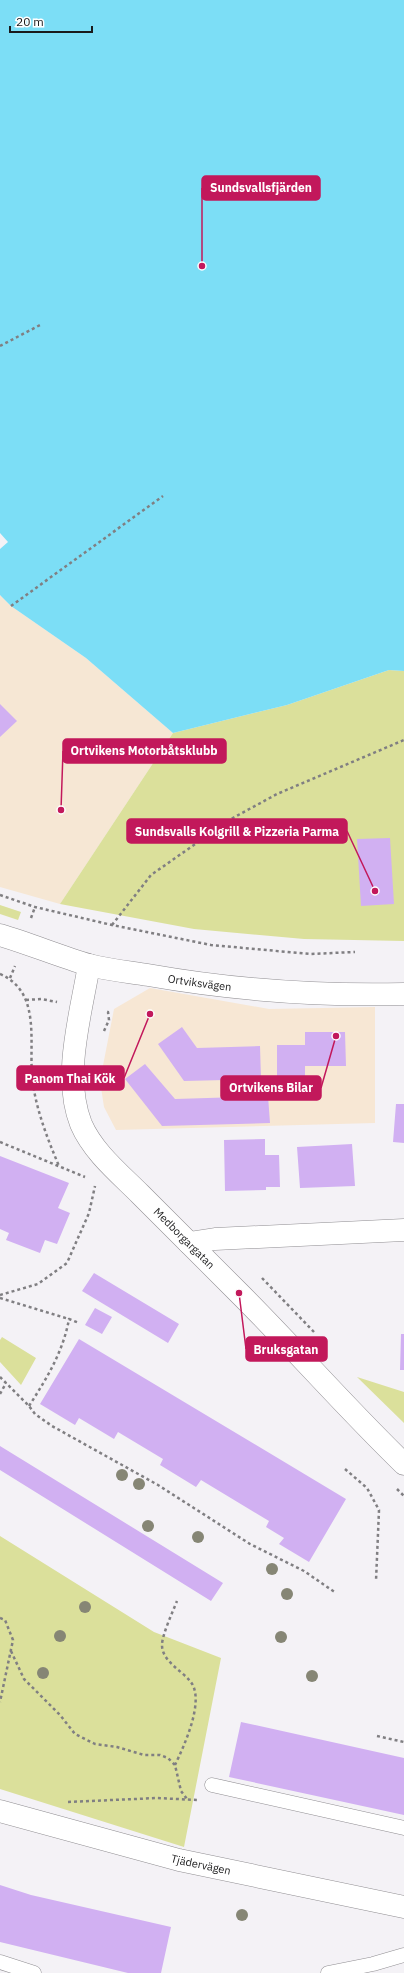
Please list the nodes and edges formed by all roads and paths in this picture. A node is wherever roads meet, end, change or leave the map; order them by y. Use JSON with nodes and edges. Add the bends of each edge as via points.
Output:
{"nodes":[{"id":1,"x":42,"y":324,"type":"dead end"},
{"id":2,"x":0,"y":346,"type":"edge"},
{"id":3,"x":162,"y":496,"type":"dead end"},
{"id":4,"x":11,"y":606,"type":"dead end"},
{"id":5,"x":404,"y":740,"type":"edge"},
{"id":6,"x":0,"y":895,"type":"edge"},
{"id":7,"x":112,"y":925,"type":"junction"},
{"id":8,"x":0,"y":935,"type":"edge"},
{"id":9,"x":355,"y":952,"type":"dead end"},
{"id":10,"x":89,"y":965,"type":"junction"},
{"id":11,"x":0,"y":974,"type":"edge"},
{"id":12,"x":404,"y":994,"type":"edge"},
{"id":13,"x":26,"y":1000,"type":"junction"},
{"id":14,"x":82,"y":1007,"type":"junction"},
{"id":15,"x":102,"y":1037,"type":"dead end"},
{"id":16,"x":0,"y":1142,"type":"edge"},
{"id":17,"x":59,"y":1166,"type":"junction"},
{"id":18,"x":113,"y":1167,"type":"junction"},
{"id":19,"x":96,"y":1181,"type":"junction"},
{"id":20,"x":404,"y":1230,"type":"edge"},
{"id":21,"x":189,"y":1243,"type":"junction"},
{"id":22,"x":262,"y":1277,"type":"dead end"},
{"id":23,"x":0,"y":1297,"type":"edge"},
{"id":24,"x":69,"y":1319,"type":"junction"},
{"id":25,"x":79,"y":1323,"type":"dead end"},
{"id":26,"x":320,"y":1338,"type":"dead end"},
{"id":27,"x":0,"y":1377,"type":"edge"},
{"id":28,"x":6,"y":1383,"type":"junction"},
{"id":29,"x":0,"y":1394,"type":"edge"},
{"id":30,"x":29,"y":1406,"type":"junction"},
{"id":31,"x":404,"y":1464,"type":"edge"},
{"id":32,"x":345,"y":1469,"type":"dead end"},
{"id":33,"x":376,"y":1581,"type":"dead end"},
{"id":34,"x":336,"y":1593,"type":"dead end"},
{"id":35,"x":177,"y":1601,"type":"dead end"},
{"id":36,"x":0,"y":1618,"type":"edge"},
{"id":37,"x":11,"y":1651,"type":"junction"},
{"id":38,"x":0,"y":1702,"type":"edge"},
{"id":39,"x":377,"y":1736,"type":"dead end"},
{"id":40,"x":404,"y":1742,"type":"edge"},
{"id":41,"x":174,"y":1765,"type":"junction"},
{"id":42,"x":212,"y":1785,"type":"joint"},
{"id":43,"x":187,"y":1799,"type":"junction"},
{"id":44,"x":61,"y":1802,"type":"dead end"},
{"id":45,"x":0,"y":1811,"type":"edge"},
{"id":46,"x":404,"y":1828,"type":"edge"},
{"id":47,"x":404,"y":1907,"type":"edge"},
{"id":48,"x":404,"y":1955,"type":"edge"},
{"id":49,"x":0,"y":1962,"type":"edge"},
{"id":50,"x":34,"y":1973,"type":"edge"},
{"id":51,"x":328,"y":1973,"type":"edge"}],
"edges":[{"from":1,"to":2,"type":"path"},
{"from":3,"to":4,"type":"path"},
{"from":5,"to":7,"type":"path","via":[[277,794],[231,819],[151,875]]},
{"from":6,"to":7,"type":"path","via":[[35,907]]},
{"from":7,"to":9,"type":"path","via":[[211,945],[310,954]]},
{"from":8,"to":10,"type":"street","name":"Ortviksvägen"},
{"from":10,"to":12,"type":"street","name":"Ortviksvägen","via":[[242,989],[363,995]]},
{"from":10,"to":14,"type":"street","name":"Medborgargatan"},
{"from":11,"to":13,"type":"path","via":[[10,978],[22,991]]},
{"from":13,"to":14,"type":"path","via":[[41,999]]},
{"from":13,"to":17,"type":"path","via":[[32,1027],[32,1083],[39,1113]]},
{"from":14,"to":15,"type":"path","via":[[108,1012],[109,1020]]},
{"from":14,"to":18,"type":"street","name":"Medborgargatan","via":[[72,1082],[75,1103],[91,1141]]},
{"from":16,"to":17,"type":"path"},
{"from":17,"to":19,"type":"path"},
{"from":18,"to":19,"type":"path"},
{"from":18,"to":21,"type":"street","name":"Medborgargatan"},
{"from":19,"to":23,"type":"path","via":[[89,1213],[67,1263],[38,1284]]},
{"from":20,"to":21,"type":"street","via":[[215,1239]]},
{"from":21,"to":31,"type":"street","name":"Medborgargatan"},
{"from":22,"to":26,"type":"path"},
{"from":23,"to":24,"type":"path"},
{"from":24,"to":25,"type":"path"},
{"from":24,"to":30,"type":"path","via":[[65,1340]]},
{"from":27,"to":28,"type":"path"},
{"from":28,"to":29,"type":"path"},
{"from":28,"to":30,"type":"path"},
{"from":30,"to":34,"type":"path","via":[[35,1414],[52,1426],[158,1485],[250,1544],[304,1571]]},
{"from":32,"to":33,"type":"path","via":[[366,1488],[379,1510]]},
{"from":35,"to":41,"type":"path","via":[[162,1645],[167,1658],[190,1681],[195,1691],[195,1704],[187,1739]]},
{"from":36,"to":37,"type":"path","via":[[5,1620],[13,1640]]},
{"from":37,"to":38,"type":"path"},
{"from":37,"to":41,"type":"path","via":[[24,1679],[75,1734],[95,1744],[144,1755],[160,1755],[168,1758]]},
{"from":39,"to":40,"type":"path"},
{"from":41,"to":43,"type":"path","via":[[181,1791]]},
{"from":42,"to":43,"type":"path","via":[[196,1801]]},
{"from":42,"to":46,"type":"lane"},
{"from":43,"to":44,"type":"path"},
{"from":45,"to":47,"type":"street","name":"Tjädervägen","via":[[179,1860]]},
{"from":48,"to":51,"type":"lane"},
{"from":49,"to":50,"type":"lane"}]}
